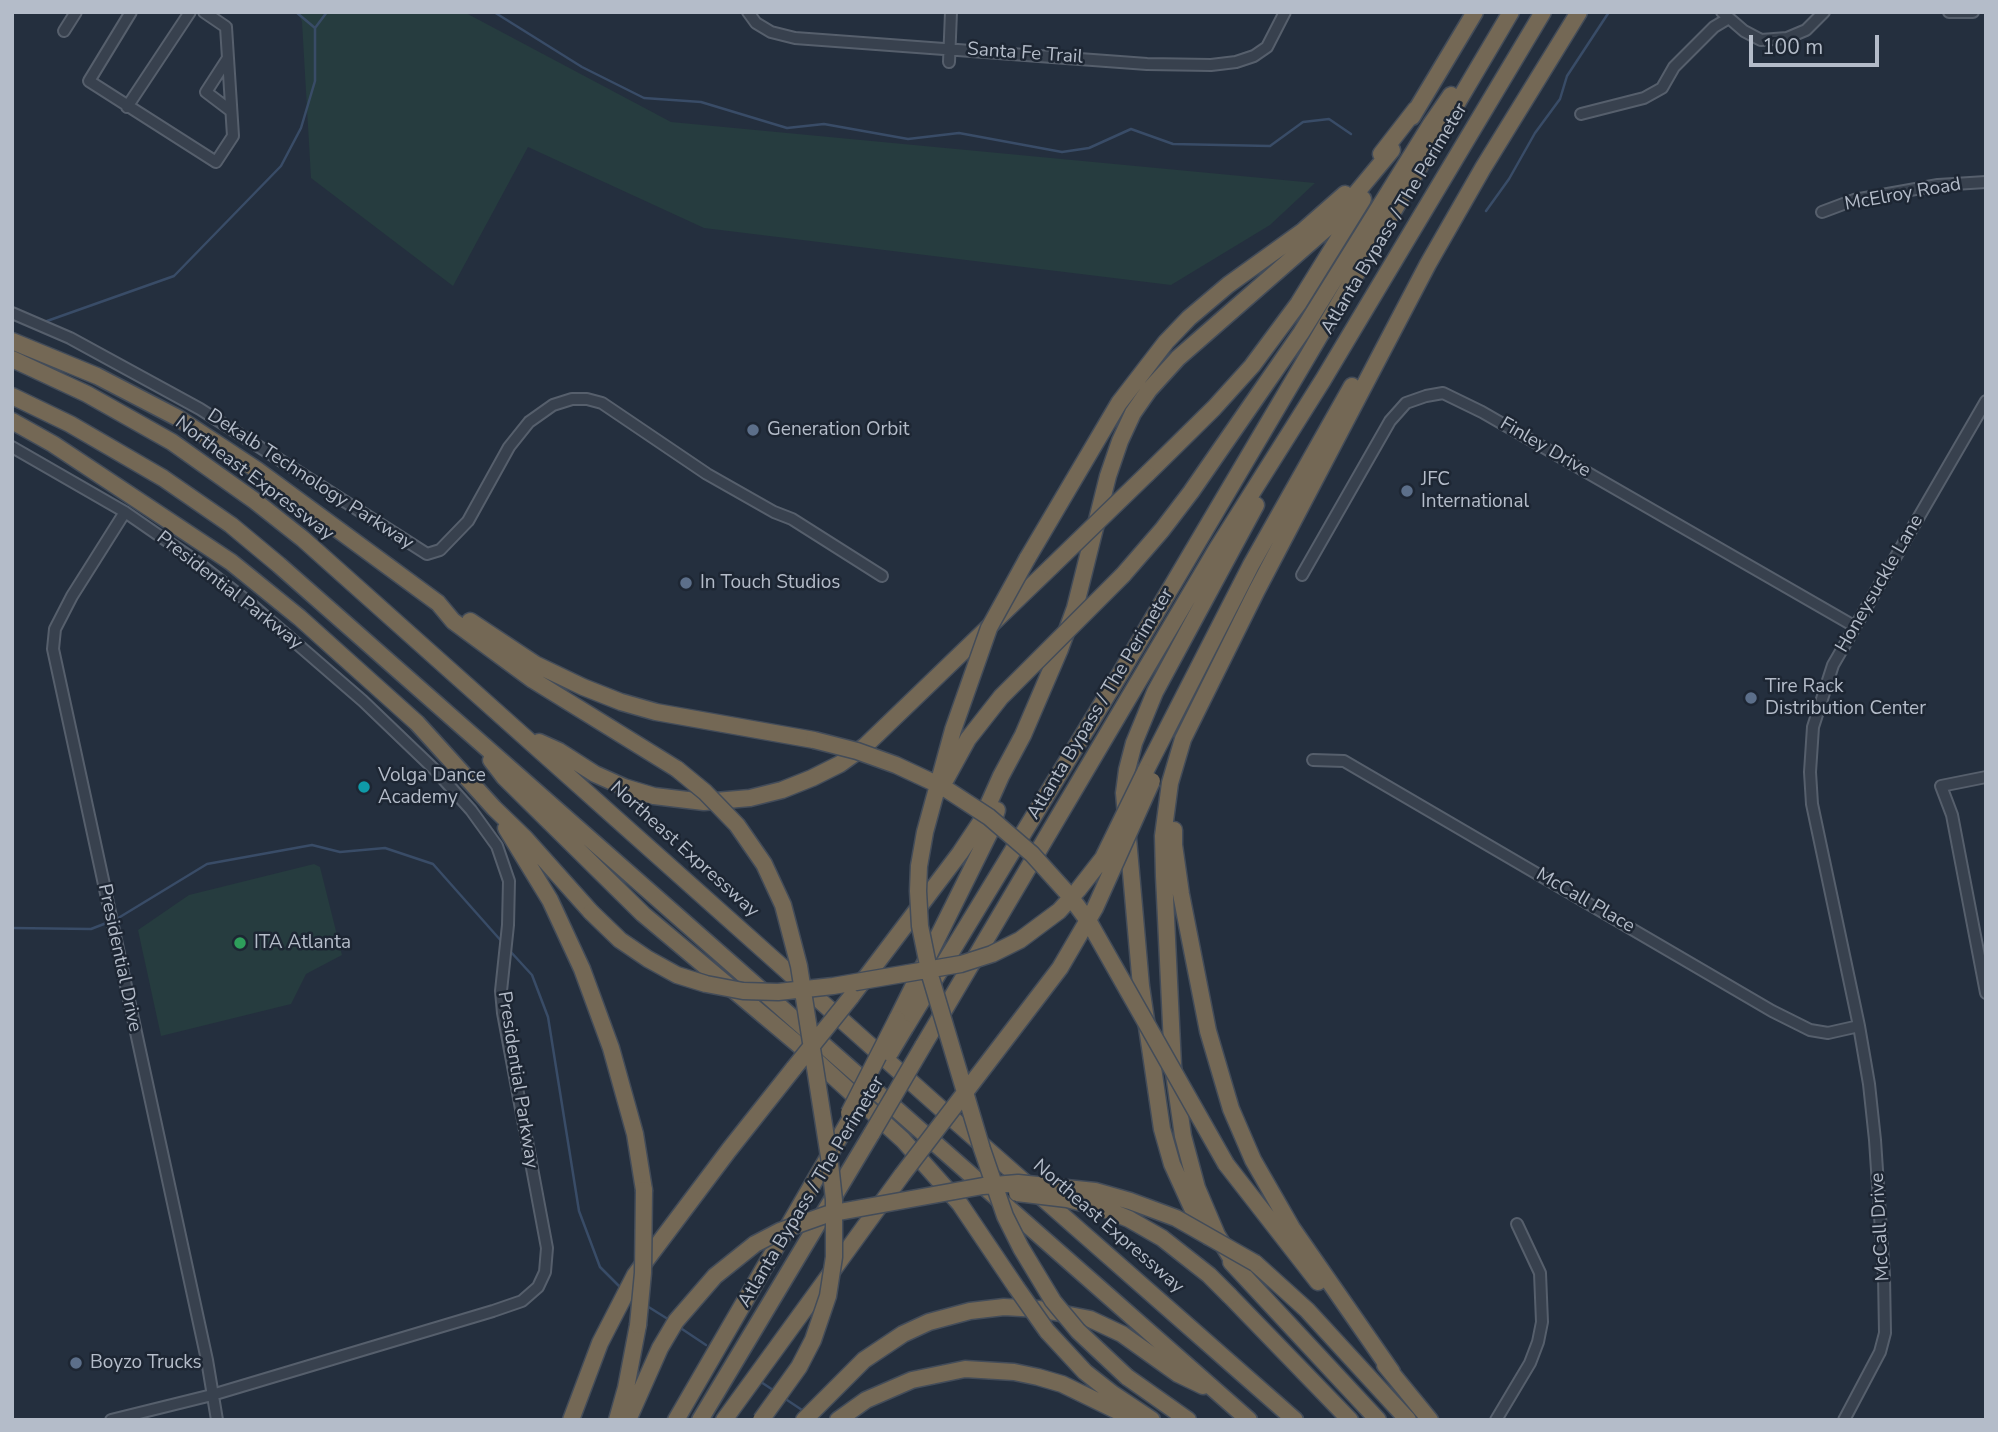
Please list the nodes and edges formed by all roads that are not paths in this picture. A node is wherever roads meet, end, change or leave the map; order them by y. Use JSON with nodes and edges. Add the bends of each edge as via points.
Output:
{"nodes":[{"id":1,"x":76,"y":12,"type":"edge"},
{"id":2,"x":131,"y":12,"type":"edge"},
{"id":3,"x":190,"y":12,"type":"edge"},
{"id":4,"x":204,"y":12,"type":"edge"},
{"id":5,"x":748,"y":12,"type":"edge"},
{"id":6,"x":951,"y":12,"type":"edge"},
{"id":7,"x":1285,"y":12,"type":"edge"},
{"id":8,"x":1475,"y":12,"type":"edge"},
{"id":9,"x":1543,"y":12,"type":"edge"},
{"id":10,"x":1574,"y":12,"type":"edge"},
{"id":11,"x":1579,"y":12,"type":"edge"},
{"id":12,"x":1824,"y":12,"type":"edge"},
{"id":13,"x":1949,"y":12,"type":"edge"},
{"id":14,"x":1973,"y":12,"type":"edge"},
{"id":15,"x":1510,"y":15,"type":"edge"},
{"id":16,"x":1726,"y":15,"type":"edge"},
{"id":17,"x":64,"y":31,"type":"dead end"},
{"id":18,"x":949,"y":48,"type":"junction"},
{"id":19,"x":228,"y":58,"type":"junction"},
{"id":20,"x":949,"y":62,"type":"dead end"},
{"id":21,"x":1541,"y":75,"type":"junction"},
{"id":22,"x":127,"y":107,"type":"junction"},
{"id":23,"x":1416,"y":109,"type":"junction"},
{"id":24,"x":232,"y":111,"type":"junction"},
{"id":25,"x":1581,"y":114,"type":"dead end"},
{"id":26,"x":1392,"y":150,"type":"junction"},
{"id":27,"x":1986,"y":182,"type":"edge"},
{"id":28,"x":1822,"y":212,"type":"dead end"},
{"id":29,"x":1428,"y":264,"type":"junction"},
{"id":30,"x":12,"y":313,"type":"edge"},
{"id":31,"x":12,"y":341,"type":"edge"},
{"id":32,"x":12,"y":359,"type":"edge"},
{"id":33,"x":1323,"y":380,"type":"junction"},
{"id":34,"x":12,"y":396,"type":"edge"},
{"id":35,"x":1986,"y":401,"type":"edge"},
{"id":36,"x":12,"y":421,"type":"edge"},
{"id":37,"x":12,"y":447,"type":"edge"},
{"id":38,"x":125,"y":512,"type":"junction"},
{"id":39,"x":1302,"y":575,"type":"dead end"},
{"id":40,"x":882,"y":576,"type":"dead end"},
{"id":41,"x":438,"y":603,"type":"junction"},
{"id":42,"x":1854,"y":626,"type":"junction"},
{"id":43,"x":1205,"y":695,"type":"junction"},
{"id":44,"x":523,"y":735,"type":"junction"},
{"id":45,"x":1023,"y":735,"type":"junction"},
{"id":46,"x":476,"y":737,"type":"junction"},
{"id":47,"x":1313,"y":760,"type":"dead end"},
{"id":48,"x":1148,"y":777,"type":"junction"},
{"id":49,"x":1986,"y":777,"type":"edge"},
{"id":50,"x":933,"y":803,"type":"junction"},
{"id":51,"x":494,"y":808,"type":"junction"},
{"id":52,"x":1986,"y":993,"type":"edge"},
{"id":53,"x":901,"y":1023,"type":"junction"},
{"id":54,"x":1859,"y":1026,"type":"junction"},
{"id":55,"x":900,"y":1201,"type":"junction"},
{"id":56,"x":1517,"y":1224,"type":"dead end"},
{"id":57,"x":1237,"y":1268,"type":"junction"},
{"id":58,"x":1392,"y":1372,"type":"junction"},
{"id":59,"x":212,"y":1395,"type":"junction"},
{"id":60,"x":1221,"y":1395,"type":"junction"},
{"id":61,"x":111,"y":1420,"type":"edge"},
{"id":62,"x":217,"y":1420,"type":"edge"},
{"id":63,"x":571,"y":1420,"type":"edge"},
{"id":64,"x":617,"y":1420,"type":"edge"},
{"id":65,"x":628,"y":1420,"type":"edge"},
{"id":66,"x":676,"y":1420,"type":"edge"},
{"id":67,"x":700,"y":1420,"type":"edge"},
{"id":68,"x":724,"y":1420,"type":"edge"},
{"id":69,"x":761,"y":1420,"type":"edge"},
{"id":70,"x":804,"y":1420,"type":"edge"},
{"id":71,"x":838,"y":1420,"type":"edge"},
{"id":72,"x":1136,"y":1420,"type":"edge"},
{"id":73,"x":1152,"y":1420,"type":"edge"},
{"id":74,"x":1188,"y":1420,"type":"edge"},
{"id":75,"x":1249,"y":1420,"type":"edge"},
{"id":76,"x":1295,"y":1420,"type":"edge"},
{"id":77,"x":1350,"y":1420,"type":"edge"},
{"id":78,"x":1378,"y":1420,"type":"edge"},
{"id":79,"x":1408,"y":1420,"type":"edge"},
{"id":80,"x":1430,"y":1420,"type":"edge"},
{"id":81,"x":1496,"y":1420,"type":"edge"},
{"id":82,"x":1844,"y":1420,"type":"edge"}],
"edges":[{"from":1,"to":17,"type":"street"},
{"from":2,"to":22,"type":"street","via":[[89,81]]},
{"from":3,"to":22,"type":"street"},
{"from":4,"to":19,"type":"street","via":[[226,27]]},
{"from":5,"to":18,"type":"street","name":"Santa Fe Trail","via":[[771,32],[795,38]]},
{"from":6,"to":18,"type":"street"},
{"from":7,"to":18,"type":"street","name":"Santa Fe Trail","via":[[1267,47],[1254,56],[1223,64],[1147,64]]},
{"from":8,"to":23,"type":"highway"},
{"from":9,"to":33,"type":"highway","name":"Atlanta Bypass / The Perimeter"},
{"from":10,"to":21,"type":"highway"},
{"from":11,"to":21,"type":"highway"},
{"from":12,"to":16,"type":"street","via":[[1806,30],[1787,38],[1761,40]]},
{"from":13,"to":14,"type":"street"},
{"from":15,"to":50,"type":"highway","bridge":true,"via":[[1431,124],[1301,333],[1191,492],[1123,575],[1001,697],[968,739]]},
{"from":15,"to":53,"type":"highway","name":"Atlanta Bypass / The Perimeter","via":[[1134,651]]},
{"from":16,"to":25,"type":"street","via":[[1674,67],[1662,88],[1644,98]]},
{"from":18,"to":20,"type":"street"},
{"from":19,"to":24,"type":"street"},
{"from":19,"to":24,"type":"street","via":[[206,92]]},
{"from":21,"to":29,"type":"highway"},
{"from":22,"to":24,"type":"street","via":[[216,162],[233,136]]},
{"from":23,"to":26,"type":"highway"},
{"from":23,"to":50,"type":"highway","bridge":true,"via":[[1378,159],[1326,212],[1228,285],[1166,342],[1119,403],[994,617],[953,730]]},
{"from":26,"to":44,"type":"highway","bridge":true,"via":[[1297,304],[1252,366],[1051,567],[865,746],[839,764],[782,790],[750,799],[704,802],[624,788]]},
{"from":26,"to":45,"type":"highway","via":[[1328,227],[1178,358],[1133,413],[1108,476],[1075,608]]},
{"from":27,"to":28,"type":"street","name":"McElroy Road","via":[[1938,185],[1854,200]]},
{"from":29,"to":43,"type":"highway"},
{"from":29,"to":48,"type":"highway","via":[[1361,370],[1251,565]]},
{"from":30,"to":40,"type":"street","name":"Dekalb Technology Parkway","via":[[70,338],[200,409],[427,554],[440,550],[468,521],[509,447],[529,422],[553,405],[587,399],[602,403],[707,474],[792,519]]},
{"from":31,"to":41,"type":"highway","via":[[97,376],[178,418]]},
{"from":32,"to":44,"type":"highway","name":"Northeast Expressway","via":[[128,416],[255,501]]},
{"from":33,"to":57,"type":"highway","via":[[1155,692],[1134,743],[1124,793],[1141,986],[1162,1129],[1196,1219]]},
{"from":33,"to":67,"type":"highway","name":"Atlanta Bypass / The Perimeter","bridge":true,"via":[[1216,550]]},
{"from":34,"to":46,"type":"highway","via":[[163,478],[231,526]]},
{"from":35,"to":42,"type":"street","name":"Honeysuckle Lane"},
{"from":36,"to":51,"type":"highway","via":[[231,562],[417,723]]},
{"from":37,"to":38,"type":"street","name":"Presidential Parkway"},
{"from":38,"to":59,"type":"street","name":"Presidential Drive","via":[[55,629],[53,649]]},
{"from":38,"to":59,"type":"street","name":"Presidential Parkway","via":[[251,604],[363,701],[436,771],[497,846],[509,881],[503,1013],[547,1248],[538,1287],[522,1301]]},
{"from":39,"to":42,"type":"street","name":"Finley Drive","via":[[1390,421],[1406,403],[1443,393]]},
{"from":41,"to":58,"type":"highway","bridge":true,"via":[[535,664],[583,688],[656,712],[867,754],[943,788],[989,817],[1032,854],[1089,922],[1226,1164],[1274,1230]]},
{"from":41,"to":69,"type":"highway","bridge":true,"via":[[453,621],[533,680],[677,769],[705,792],[737,825],[764,864],[783,905],[799,966],[830,1163],[834,1257],[828,1296],[813,1340]]},
{"from":42,"to":54,"type":"street","name":"Honeysuckle Lane","via":[[1818,706],[1810,772],[1812,804]]},
{"from":43,"to":57,"type":"highway","via":[[1183,739],[1165,817],[1173,1066],[1183,1136],[1197,1188]]},
{"from":43,"to":58,"type":"highway","via":[[1176,791],[1174,845],[1208,1031],[1223,1087],[1252,1160],[1279,1207]]},
{"from":44,"to":76,"type":"highway","name":"Northeast Expressway"},
{"from":45,"to":53,"type":"highway","via":[[989,832]]},
{"from":45,"to":63,"type":"highway","bridge":true,"via":[[980,823],[960,853],[635,1275],[595,1353]]},
{"from":46,"to":60,"type":"highway"},
{"from":46,"to":73,"type":"highway","bridge":true,"via":[[504,777],[643,914],[903,1140],[960,1204],[1047,1331],[1085,1371]]},
{"from":47,"to":54,"type":"street","name":"McCall Place","via":[[1344,761],[1810,1030],[1828,1033]]},
{"from":48,"to":51,"type":"highway","bridge":true,"via":[[1103,858],[1078,891],[1020,940],[961,964],[778,992],[706,984],[648,959],[591,912]]},
{"from":48,"to":68,"type":"highway","bridge":true,"via":[[1095,908],[1060,968]]},
{"from":49,"to":52,"type":"street","via":[[1941,786],[1952,815]]},
{"from":50,"to":74,"type":"highway","bridge":true,"via":[[919,866],[920,926],[930,975],[993,1182],[1021,1248],[1053,1301],[1127,1377]]},
{"from":51,"to":64,"type":"highway","bridge":true,"via":[[550,900],[582,969],[635,1134],[643,1191],[643,1273],[638,1325]]},
{"from":53,"to":66,"type":"highway","name":"Atlanta Bypass / The Perimeter","bridge":true},
{"from":54,"to":82,"type":"street","name":"McCall Drive","via":[[1875,1140],[1885,1333],[1872,1370]]},
{"from":55,"to":65,"type":"highway","bridge":true,"via":[[828,1214],[780,1231],[741,1254],[696,1296],[674,1325]]},
{"from":55,"to":77,"type":"highway","bridge":true,"via":[[1005,1192],[1102,1208],[1162,1238],[1209,1275]]},
{"from":55,"to":79,"type":"highway","bridge":true,"via":[[1018,1183],[1095,1191],[1176,1218],[1255,1263],[1307,1310]]},
{"from":56,"to":81,"type":"street","via":[[1540,1273],[1542,1322],[1530,1363]]},
{"from":57,"to":78,"type":"highway"},
{"from":58,"to":80,"type":"highway"},
{"from":59,"to":61,"type":"street","name":"Presidential Parkway"},
{"from":59,"to":62,"type":"street","name":"Presidential Drive"},
{"from":60,"to":70,"type":"highway","via":[[1178,1374],[1122,1334],[1090,1320],[1004,1307],[959,1313],[903,1334],[864,1360]]},
{"from":60,"to":75,"type":"highway"},
{"from":71,"to":72,"type":"highway","via":[[866,1400],[912,1380],[965,1369],[1014,1372],[1062,1384]]}]}
